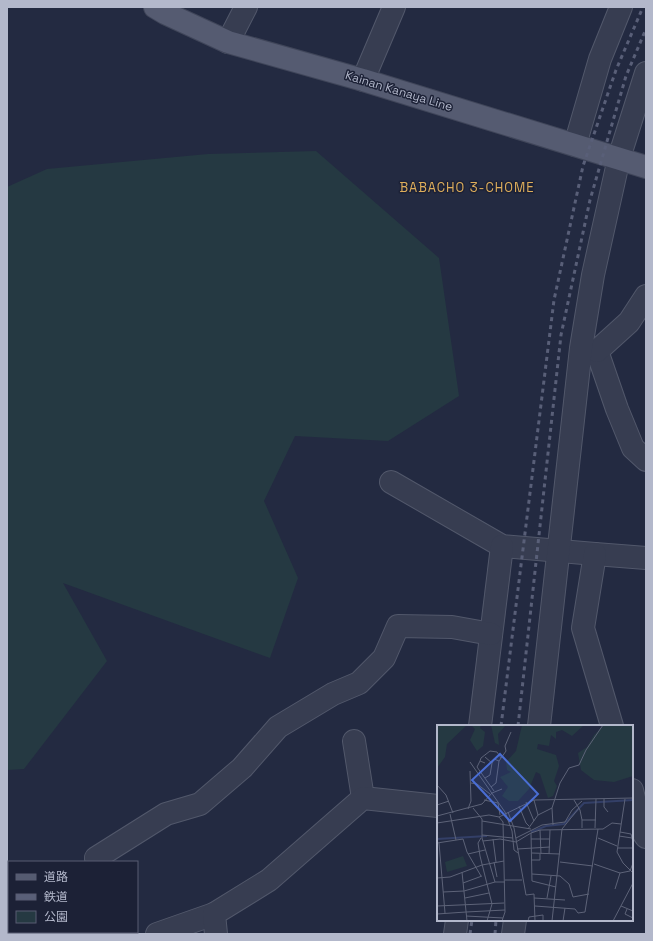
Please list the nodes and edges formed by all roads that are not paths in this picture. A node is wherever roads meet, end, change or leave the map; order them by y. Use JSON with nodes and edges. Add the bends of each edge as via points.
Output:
{"nodes":[{"id":1,"x":155,"y":7,"type":"edge"},
{"id":2,"x":246,"y":7,"type":"edge"},
{"id":3,"x":394,"y":7,"type":"edge"},
{"id":4,"x":621,"y":7,"type":"edge"},
{"id":5,"x":228,"y":42,"type":"junction"},
{"id":6,"x":646,"y":73,"type":"edge"},
{"id":7,"x":364,"y":80,"type":"junction"},
{"id":8,"x":575,"y":145,"type":"junction"},
{"id":9,"x":620,"y":158,"type":"junction"},
{"id":10,"x":646,"y":167,"type":"edge"},
{"id":11,"x":646,"y":296,"type":"edge"},
{"id":12,"x":589,"y":350,"type":"junction"},
{"id":13,"x":646,"y":460,"type":"edge"},
{"id":14,"x":390,"y":482,"type":"dead end"},
{"id":15,"x":502,"y":546,"type":"junction"},
{"id":16,"x":558,"y":551,"type":"junction"},
{"id":17,"x":595,"y":554,"type":"junction"},
{"id":18,"x":646,"y":558,"type":"edge"},
{"id":19,"x":492,"y":634,"type":"junction"},
{"id":20,"x":480,"y":725,"type":"edge"},
{"id":21,"x":538,"y":725,"type":"edge"},
{"id":22,"x":612,"y":725,"type":"edge"},
{"id":23,"x":354,"y":741,"type":"dead end"},
{"id":24,"x":633,"y":794,"type":"edge"},
{"id":25,"x":363,"y":798,"type":"junction"},
{"id":26,"x":437,"y":806,"type":"edge"},
{"id":27,"x":646,"y":837,"type":"edge"},
{"id":28,"x":94,"y":861,"type":"edge"},
{"id":29,"x":457,"y":921,"type":"edge"},
{"id":30,"x":515,"y":921,"type":"edge"},
{"id":31,"x":215,"y":924,"type":"edge"},
{"id":32,"x":157,"y":934,"type":"edge"},
{"id":33,"x":455,"y":934,"type":"edge"},
{"id":34,"x":513,"y":934,"type":"edge"}],
"edges":[{"from":1,"to":5,"type":"main road","name":"Kainan Kanaya Line"},
{"from":2,"to":5,"type":"street"},
{"from":3,"to":7,"type":"street"},
{"from":4,"to":8,"type":"street","via":[[600,59]]},
{"from":5,"to":7,"type":"main road","name":"Kainan Kanaya Line"},
{"from":6,"to":9,"type":"street"},
{"from":7,"to":8,"type":"main road","name":"Kainan Kanaya Line"},
{"from":8,"to":9,"type":"main road","name":"Kainan Kanaya Line"},
{"from":9,"to":10,"type":"main road","name":"Kainan Kanaya Line"},
{"from":9,"to":12,"type":"street","via":[[593,275]]},
{"from":11,"to":12,"type":"street","via":[[629,322]]},
{"from":12,"to":13,"type":"street","via":[[633,448]]},
{"from":12,"to":16,"type":"street"},
{"from":14,"to":15,"type":"street"},
{"from":15,"to":16,"type":"street"},
{"from":15,"to":19,"type":"street"},
{"from":16,"to":17,"type":"street"},
{"from":16,"to":21,"type":"street"},
{"from":17,"to":18,"type":"street"},
{"from":17,"to":22,"type":"street","via":[[583,628]]},
{"from":19,"to":20,"type":"street"},
{"from":19,"to":28,"type":"street","via":[[452,627],[398,626],[384,658],[359,683],[333,694],[278,728],[242,768],[200,804],[166,814]]},
{"from":23,"to":25,"type":"street"},
{"from":24,"to":27,"type":"street","via":[[642,832]]},
{"from":25,"to":26,"type":"street"},
{"from":25,"to":31,"type":"street"},
{"from":29,"to":33,"type":"street"},
{"from":30,"to":34,"type":"street"},
{"from":31,"to":32,"type":"street"}]}
